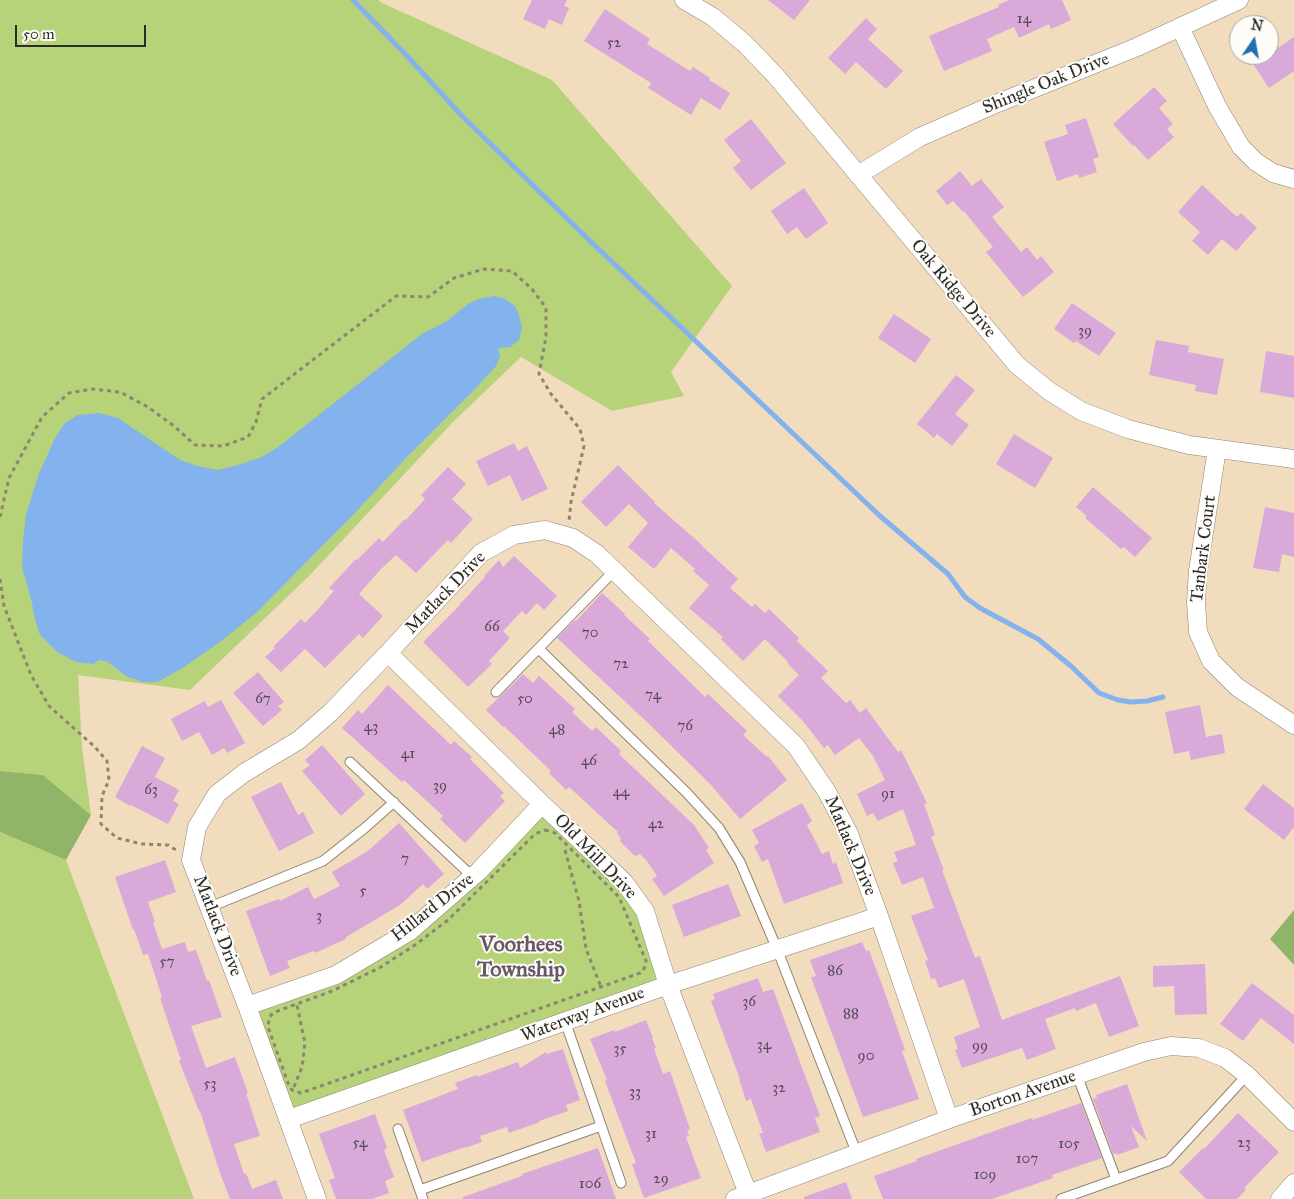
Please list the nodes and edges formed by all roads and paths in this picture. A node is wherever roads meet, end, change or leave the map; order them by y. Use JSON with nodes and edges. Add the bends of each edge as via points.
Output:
{"nodes":[{"id":1,"x":684,"y":0,"type":"edge"},
{"id":2,"x":1239,"y":0,"type":"edge"},
{"id":3,"x":1180,"y":27,"type":"junction"},
{"id":4,"x":858,"y":175,"type":"junction"},
{"id":5,"x":1294,"y":179,"type":"edge"},
{"id":6,"x":1217,"y":449,"type":"junction"},
{"id":7,"x":1294,"y":459,"type":"edge"},
{"id":8,"x":0,"y":517,"type":"edge"},
{"id":9,"x":573,"y":538,"type":"junction"},
{"id":10,"x":614,"y":571,"type":"junction"},
{"id":11,"x":0,"y":579,"type":"edge"},
{"id":12,"x":539,"y":649,"type":"junction"},
{"id":13,"x":388,"y":653,"type":"junction"},
{"id":14,"x":496,"y":692,"type":"dead end"},
{"id":15,"x":1294,"y":725,"type":"edge"},
{"id":16,"x":350,"y":762,"type":"dead end"},
{"id":17,"x":394,"y":802,"type":"junction"},
{"id":18,"x":542,"y":804,"type":"junction"},
{"id":19,"x":565,"y":844,"type":"junction"},
{"id":20,"x":191,"y":860,"type":"junction"},
{"id":21,"x":473,"y":877,"type":"junction"},
{"id":22,"x":210,"y":907,"type":"junction"},
{"id":23,"x":879,"y":916,"type":"junction"},
{"id":24,"x":777,"y":949,"type":"junction"},
{"id":25,"x":668,"y":985,"type":"junction"},
{"id":26,"x":601,"y":987,"type":"junction"},
{"id":27,"x":297,"y":1004,"type":"junction"},
{"id":28,"x":247,"y":1006,"type":"junction"},
{"id":29,"x":565,"y":1021,"type":"junction"},
{"id":30,"x":1077,"y":1075,"type":"junction"},
{"id":31,"x":1247,"y":1075,"type":"junction"},
{"id":32,"x":292,"y":1090,"type":"junction"},
{"id":33,"x":289,"y":1119,"type":"junction"},
{"id":34,"x":949,"y":1120,"type":"junction"},
{"id":35,"x":1294,"y":1122,"type":"edge"},
{"id":36,"x":601,"y":1126,"type":"junction"},
{"id":37,"x":398,"y":1129,"type":"dead end"},
{"id":38,"x":857,"y":1154,"type":"junction"},
{"id":39,"x":1116,"y":1180,"type":"junction"},
{"id":40,"x":621,"y":1183,"type":"dead end"},
{"id":41,"x":1294,"y":1183,"type":"edge"},
{"id":42,"x":422,"y":1195,"type":"edge"},
{"id":43,"x":745,"y":1197,"type":"edge"},
{"id":44,"x":317,"y":1199,"type":"edge"},
{"id":45,"x":1061,"y":1199,"type":"edge"},
{"id":46,"x":1280,"y":1199,"type":"edge"}],
"edges":[{"from":1,"to":4,"type":"street","name":"Oak Ridge Drive","via":[[745,44]]},
{"from":2,"to":3,"type":"street","name":"Shingle Oak Drive"},
{"from":3,"to":4,"type":"street","name":"Shingle Oak Drive","via":[[920,137]]},
{"from":3,"to":5,"type":"street","via":[[1241,147],[1273,173]]},
{"from":4,"to":6,"type":"street","name":"Oak Ridge Drive","via":[[1017,365],[1050,391],[1081,410],[1128,429]]},
{"from":6,"to":7,"type":"street","name":"Oak Ridge Drive"},
{"from":6,"to":15,"type":"street","name":"Tanbark Court","via":[[1198,571],[1198,632],[1211,661],[1237,687]]},
{"from":8,"to":9,"type":"path","via":[[9,478],[42,417],[69,393],[92,389],[120,392],[148,407],[195,445],[223,446],[248,437],[262,399],[396,296],[428,297],[454,278],[484,269],[512,271],[532,289],[546,308],[546,337],[538,374],[580,429],[584,446],[568,524]]},
{"from":9,"to":10,"type":"street","name":"Matlack Drive","via":[[597,554]]},
{"from":9,"to":13,"type":"street","name":"Matlack Drive","via":[[545,530],[514,536],[480,553]]},
{"from":10,"to":12,"type":"lane"},
{"from":10,"to":23,"type":"street","name":"Matlack Drive","via":[[796,746],[827,792],[849,834]]},
{"from":11,"to":20,"type":"path","via":[[4,606],[31,675],[49,706],[107,761],[109,780],[102,796],[101,824],[117,838],[168,846]]},
{"from":12,"to":14,"type":"lane"},
{"from":12,"to":24,"type":"lane","via":[[719,828],[740,862]]},
{"from":13,"to":18,"type":"street","name":"Old Mill Drive"},
{"from":13,"to":20,"type":"street","name":"Matlack Drive","via":[[299,740],[244,772],[217,794],[197,827]]},
{"from":16,"to":17,"type":"lane"},
{"from":17,"to":21,"type":"lane"},
{"from":17,"to":22,"type":"lane","via":[[324,861]]},
{"from":18,"to":21,"type":"street","name":"Hillard Drive"},
{"from":18,"to":25,"type":"street","name":"Old Mill Drive","via":[[624,882],[645,911]]},
{"from":19,"to":26,"type":"path","via":[[586,949]]},
{"from":19,"to":26,"type":"path","via":[[619,897],[646,961],[640,973]]},
{"from":19,"to":27,"type":"path","via":[[550,831],[536,834],[448,920],[415,945],[372,971]]},
{"from":20,"to":22,"type":"street","name":"Matlack Drive"},
{"from":21,"to":28,"type":"street","name":"Hillard Drive","via":[[410,931],[336,975]]},
{"from":22,"to":28,"type":"street","name":"Matlack Drive"},
{"from":23,"to":24,"type":"street","name":"Waterway Avenue"},
{"from":23,"to":34,"type":"street","name":"Matlack Drive"},
{"from":24,"to":25,"type":"street","name":"Waterway Avenue"},
{"from":24,"to":38,"type":"lane"},
{"from":25,"to":29,"type":"street","name":"Waterway Avenue"},
{"from":25,"to":43,"type":"street","name":"Old Mill Drive"},
{"from":26,"to":32,"type":"path","via":[[301,1094]]},
{"from":27,"to":32,"type":"path","via":[[305,1043],[302,1068]]},
{"from":27,"to":32,"type":"path","via":[[275,1012],[268,1023]]},
{"from":28,"to":33,"type":"street","name":"Matlack Drive"},
{"from":29,"to":33,"type":"street","name":"Waterway Avenue"},
{"from":29,"to":36,"type":"lane"},
{"from":30,"to":31,"type":"street","name":"Borton Avenue","via":[[1171,1046],[1199,1048],[1225,1058]]},
{"from":30,"to":34,"type":"street","name":"Borton Avenue"},
{"from":30,"to":39,"type":"lane"},
{"from":31,"to":35,"type":"street","name":"Borton Avenue"},
{"from":31,"to":39,"type":"lane","via":[[1168,1161]]},
{"from":33,"to":44,"type":"street","name":"Matlack Drive"},
{"from":34,"to":38,"type":"street","name":"Borton Avenue"},
{"from":36,"to":40,"type":"lane"},
{"from":36,"to":42,"type":"lane"},
{"from":37,"to":42,"type":"lane"},
{"from":38,"to":43,"type":"street","name":"Borton Avenue"},
{"from":39,"to":45,"type":"lane"},
{"from":41,"to":46,"type":"street"}]}
